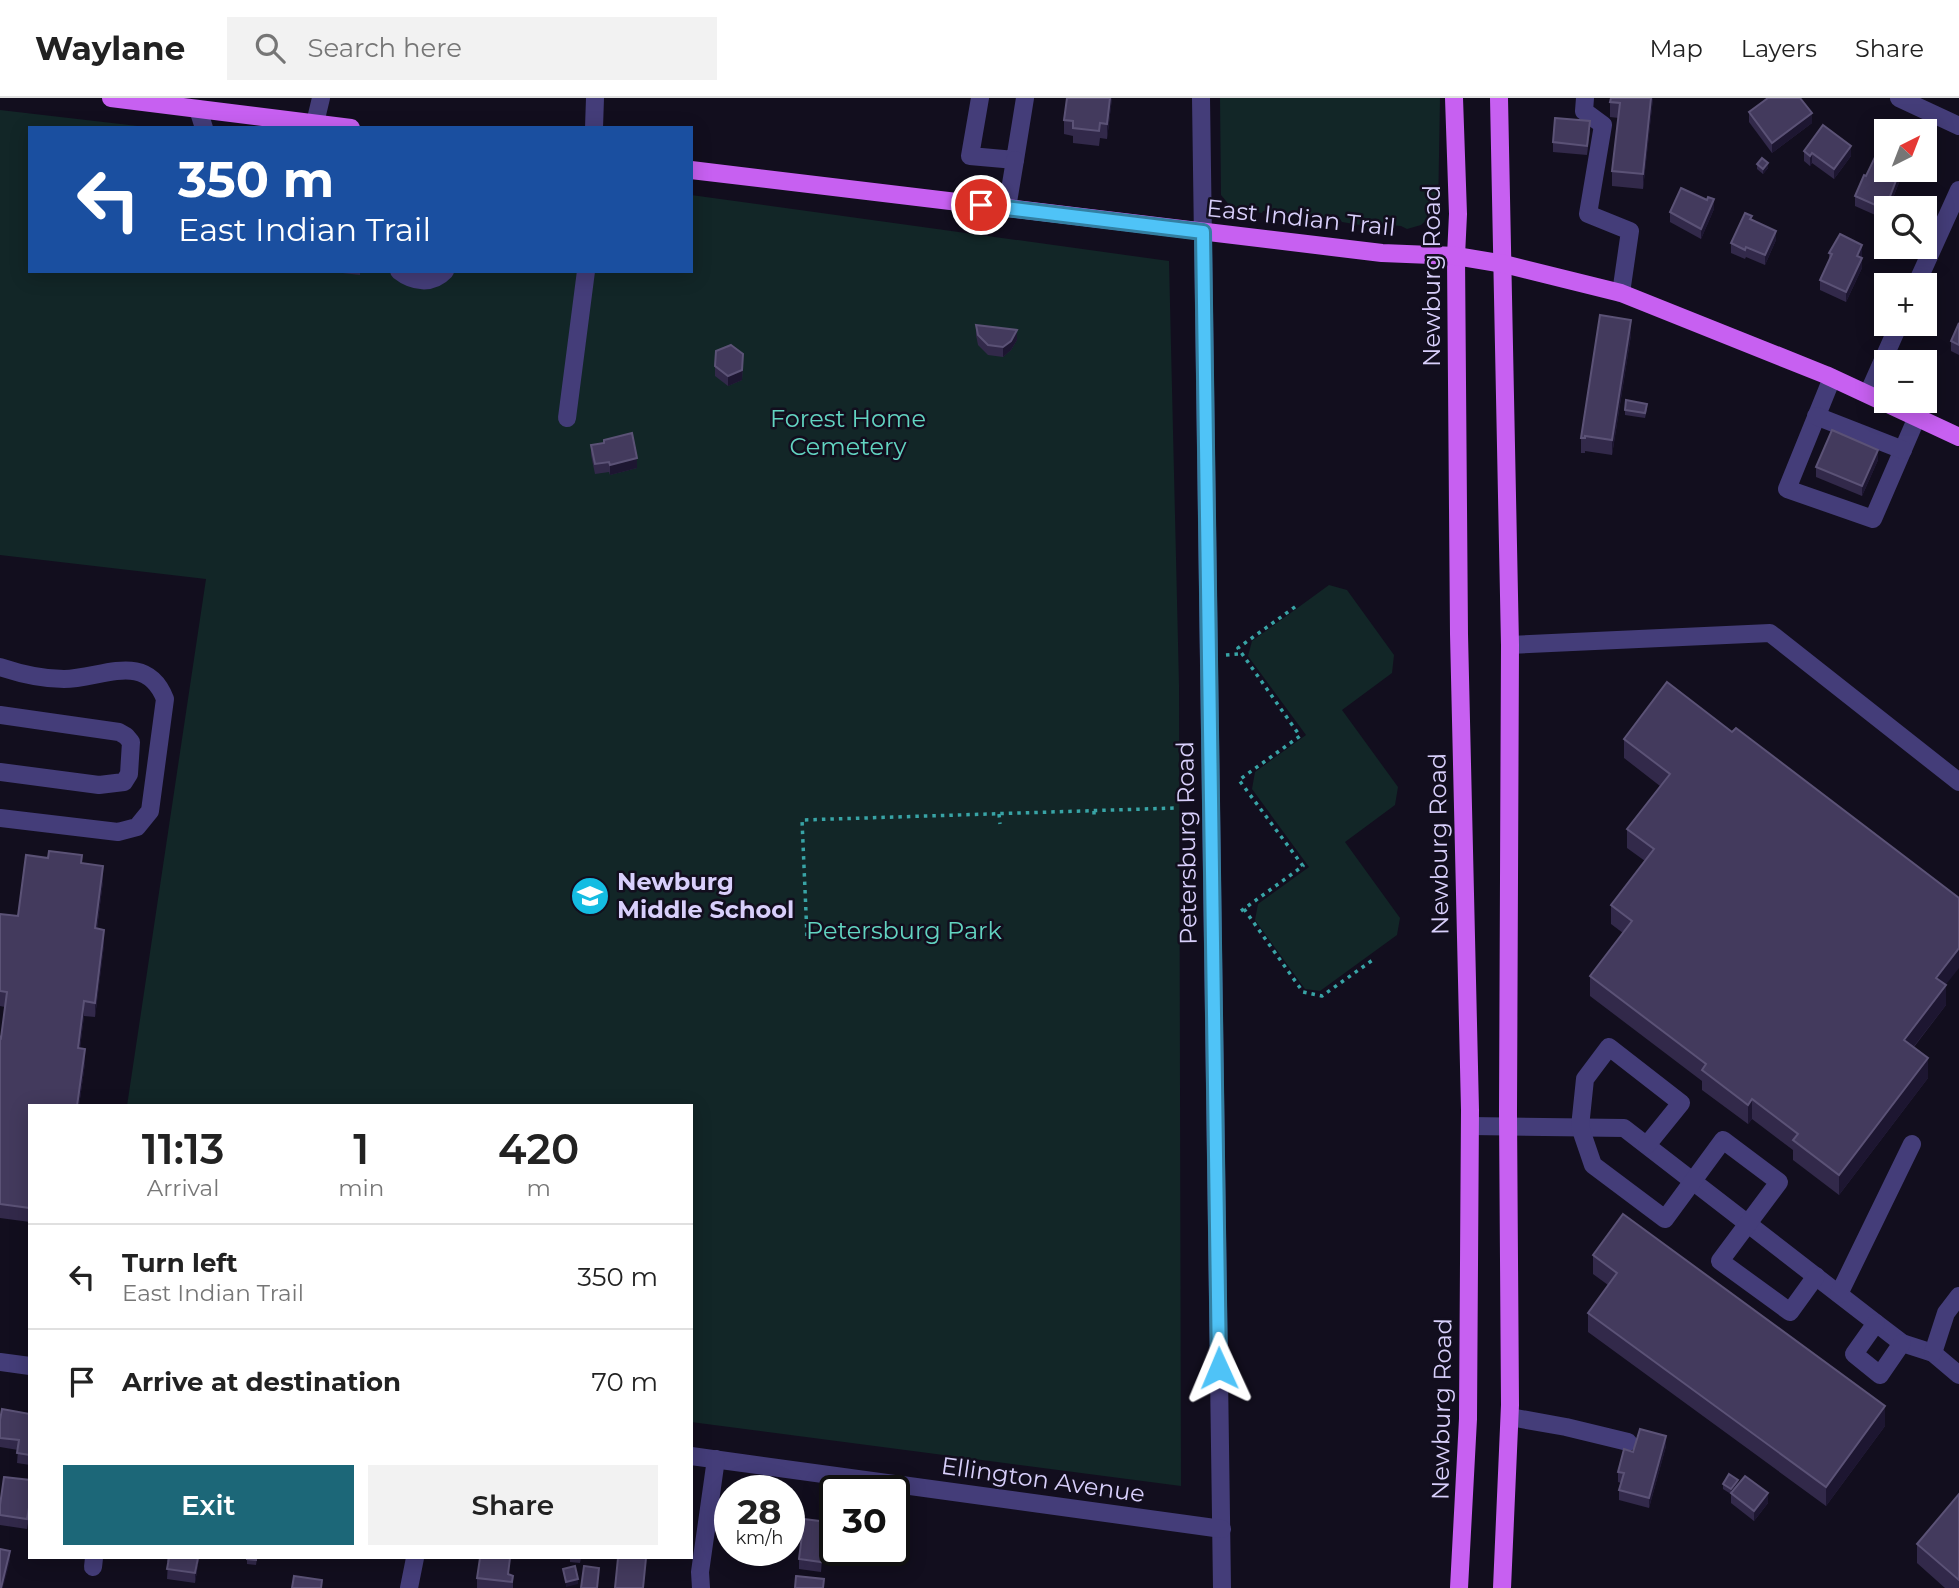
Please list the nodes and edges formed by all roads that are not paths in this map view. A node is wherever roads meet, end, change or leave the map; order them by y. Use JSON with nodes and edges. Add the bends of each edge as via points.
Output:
{"nodes":[{"id":1,"x":110,"y":98,"type":"edge"},
{"id":2,"x":321,"y":98,"type":"edge"},
{"id":3,"x":594,"y":98,"type":"edge"},
{"id":4,"x":980,"y":98,"type":"edge"},
{"id":5,"x":1025,"y":98,"type":"edge"},
{"id":6,"x":1201,"y":98,"type":"edge"},
{"id":7,"x":1454,"y":98,"type":"edge"},
{"id":8,"x":1499,"y":98,"type":"edge"},
{"id":9,"x":1585,"y":98,"type":"edge"},
{"id":10,"x":1899,"y":98,"type":"edge"},
{"id":11,"x":198,"y":109,"type":"junction"},
{"id":12,"x":315,"y":123,"type":"junction"},
{"id":13,"x":1959,"y":125,"type":"edge"},
{"id":14,"x":203,"y":126,"type":"edge"},
{"id":15,"x":337,"y":126,"type":"edge"},
{"id":16,"x":594,"y":126,"type":"edge"},
{"id":17,"x":1014,"y":160,"type":"junction"},
{"id":18,"x":693,"y":170,"type":"edge"},
{"id":19,"x":1959,"y":190,"type":"edge"},
{"id":20,"x":1007,"y":208,"type":"junction"},
{"id":21,"x":1203,"y":232,"type":"junction"},
{"id":22,"x":1455,"y":256,"type":"junction"},
{"id":23,"x":1504,"y":264,"type":"junction"},
{"id":24,"x":402,"y":273,"type":"edge"},
{"id":25,"x":442,"y":273,"type":"edge"},
{"id":26,"x":586,"y":273,"type":"edge"},
{"id":27,"x":1921,"y":273,"type":"edge"},
{"id":28,"x":1621,"y":293,"type":"junction"},
{"id":29,"x":1894,"y":336,"type":"edge"},
{"id":30,"x":1832,"y":378,"type":"junction"},
{"id":31,"x":1867,"y":394,"type":"junction"},
{"id":32,"x":1816,"y":416,"type":"junction"},
{"id":33,"x":1917,"y":417,"type":"junction"},
{"id":34,"x":566,"y":418,"type":"dead end"},
{"id":35,"x":1959,"y":437,"type":"edge"},
{"id":36,"x":1903,"y":450,"type":"junction"},
{"id":37,"x":1510,"y":645,"type":"junction"},
{"id":38,"x":0,"y":667,"type":"edge"},
{"id":39,"x":0,"y":715,"type":"edge"},
{"id":40,"x":0,"y":772,"type":"edge"},
{"id":41,"x":1959,"y":782,"type":"edge"},
{"id":42,"x":0,"y":818,"type":"edge"},
{"id":43,"x":1470,"y":1126,"type":"junction"},
{"id":44,"x":1508,"y":1126,"type":"junction"},
{"id":45,"x":1580,"y":1127,"type":"junction"},
{"id":46,"x":1912,"y":1144,"type":"dead end"},
{"id":47,"x":1647,"y":1145,"type":"junction"},
{"id":48,"x":1693,"y":1181,"type":"junction"},
{"id":49,"x":1747,"y":1223,"type":"junction"},
{"id":50,"x":1816,"y":1276,"type":"junction"},
{"id":51,"x":1839,"y":1294,"type":"junction"},
{"id":52,"x":1959,"y":1296,"type":"edge"},
{"id":53,"x":1876,"y":1323,"type":"junction"},
{"id":54,"x":1902,"y":1343,"type":"junction"},
{"id":55,"x":1933,"y":1353,"type":"junction"},
{"id":56,"x":0,"y":1362,"type":"edge"},
{"id":57,"x":28,"y":1366,"type":"edge"},
{"id":58,"x":1959,"y":1375,"type":"edge"},
{"id":59,"x":1510,"y":1417,"type":"junction"},
{"id":60,"x":1628,"y":1442,"type":"dead end"},
{"id":61,"x":693,"y":1456,"type":"edge"},
{"id":62,"x":716,"y":1460,"type":"junction"},
{"id":63,"x":1222,"y":1529,"type":"junction"},
{"id":64,"x":415,"y":1559,"type":"edge"},
{"id":65,"x":409,"y":1588,"type":"edge"},
{"id":66,"x":701,"y":1588,"type":"edge"},
{"id":67,"x":1222,"y":1588,"type":"edge"},
{"id":68,"x":1460,"y":1588,"type":"edge"},
{"id":69,"x":1502,"y":1588,"type":"edge"}],
"edges":[{"from":1,"to":11,"type":"main road"},
{"from":2,"to":12,"type":"street"},
{"from":3,"to":16,"type":"street"},
{"from":4,"to":17,"type":"street","via":[[970,156]]},
{"from":5,"to":17,"type":"street"},
{"from":6,"to":21,"type":"street","name":"Petersburg Road"},
{"from":7,"to":22,"type":"main road","name":"Newburg Road"},
{"from":8,"to":23,"type":"main road"},
{"from":9,"to":28,"type":"street","via":[[1584,111],[1603,125],[1588,214],[1630,231]]},
{"from":10,"to":13,"type":"street"},
{"from":11,"to":12,"type":"main road"},
{"from":11,"to":14,"type":"street"},
{"from":12,"to":15,"type":"main road"},
{"from":17,"to":20,"type":"street"},
{"from":18,"to":20,"type":"main road","name":"East Indian Trail"},
{"from":19,"to":27,"type":"street"},
{"from":20,"to":21,"type":"main road","name":"East Indian Trail"},
{"from":21,"to":22,"type":"main road","name":"East Indian Trail","via":[[1382,253]]},
{"from":21,"to":63,"type":"street","name":"Petersburg Road"},
{"from":22,"to":23,"type":"main road","name":"East Indian Trail"},
{"from":22,"to":43,"type":"main road","name":"Newburg Road"},
{"from":23,"to":28,"type":"main road","name":"East Indian Trail"},
{"from":23,"to":37,"type":"main road"},
{"from":24,"to":25,"type":"street","via":[[422,281]]},
{"from":26,"to":34,"type":"street"},
{"from":28,"to":30,"type":"main road","name":"East Indian Trail"},
{"from":29,"to":31,"type":"street"},
{"from":30,"to":31,"type":"main road","name":"East Indian Trail"},
{"from":30,"to":32,"type":"street"},
{"from":31,"to":33,"type":"main road","name":"East Indian Trail"},
{"from":32,"to":36,"type":"street"},
{"from":32,"to":36,"type":"street","via":[[1787,489],[1873,519]]},
{"from":33,"to":35,"type":"main road","name":"East Indian Trail"},
{"from":33,"to":36,"type":"street"},
{"from":37,"to":41,"type":"street","via":[[1770,633]]},
{"from":37,"to":44,"type":"main road"},
{"from":38,"to":42,"type":"street","via":[[27,676],[66,679],[127,670],[153,680],[165,699],[150,811],[137,827],[118,832]]},
{"from":39,"to":40,"type":"street","via":[[119,732],[131,742],[129,774],[114,785]]},
{"from":43,"to":44,"type":"street"},
{"from":43,"to":68,"type":"main road","name":"Newburg Road","via":[[1468,1419]]},
{"from":44,"to":45,"type":"street"},
{"from":44,"to":59,"type":"main road"},
{"from":45,"to":47,"type":"street","via":[[1624,1128]]},
{"from":45,"to":47,"type":"street","via":[[1585,1079],[1609,1047],[1681,1103]]},
{"from":45,"to":48,"type":"street","via":[[1593,1165],[1665,1219]]},
{"from":46,"to":51,"type":"street"},
{"from":47,"to":48,"type":"street"},
{"from":48,"to":49,"type":"street"},
{"from":48,"to":49,"type":"street","via":[[1723,1140],[1779,1182]]},
{"from":49,"to":50,"type":"street"},
{"from":49,"to":50,"type":"street","via":[[1720,1261],[1790,1312]]},
{"from":50,"to":51,"type":"street"},
{"from":51,"to":53,"type":"street"},
{"from":52,"to":55,"type":"street","via":[[1946,1313]]},
{"from":53,"to":54,"type":"street"},
{"from":53,"to":54,"type":"street","via":[[1854,1354],[1880,1375]]},
{"from":54,"to":55,"type":"street"},
{"from":55,"to":58,"type":"street"},
{"from":56,"to":57,"type":"street"},
{"from":59,"to":60,"type":"street"},
{"from":59,"to":69,"type":"main road"},
{"from":61,"to":62,"type":"street","name":"Ellington Avenue"},
{"from":62,"to":63,"type":"street","name":"Ellington Avenue"},
{"from":62,"to":66,"type":"street"},
{"from":63,"to":67,"type":"street","name":"Petersburg Road"},
{"from":64,"to":65,"type":"street"}]}
